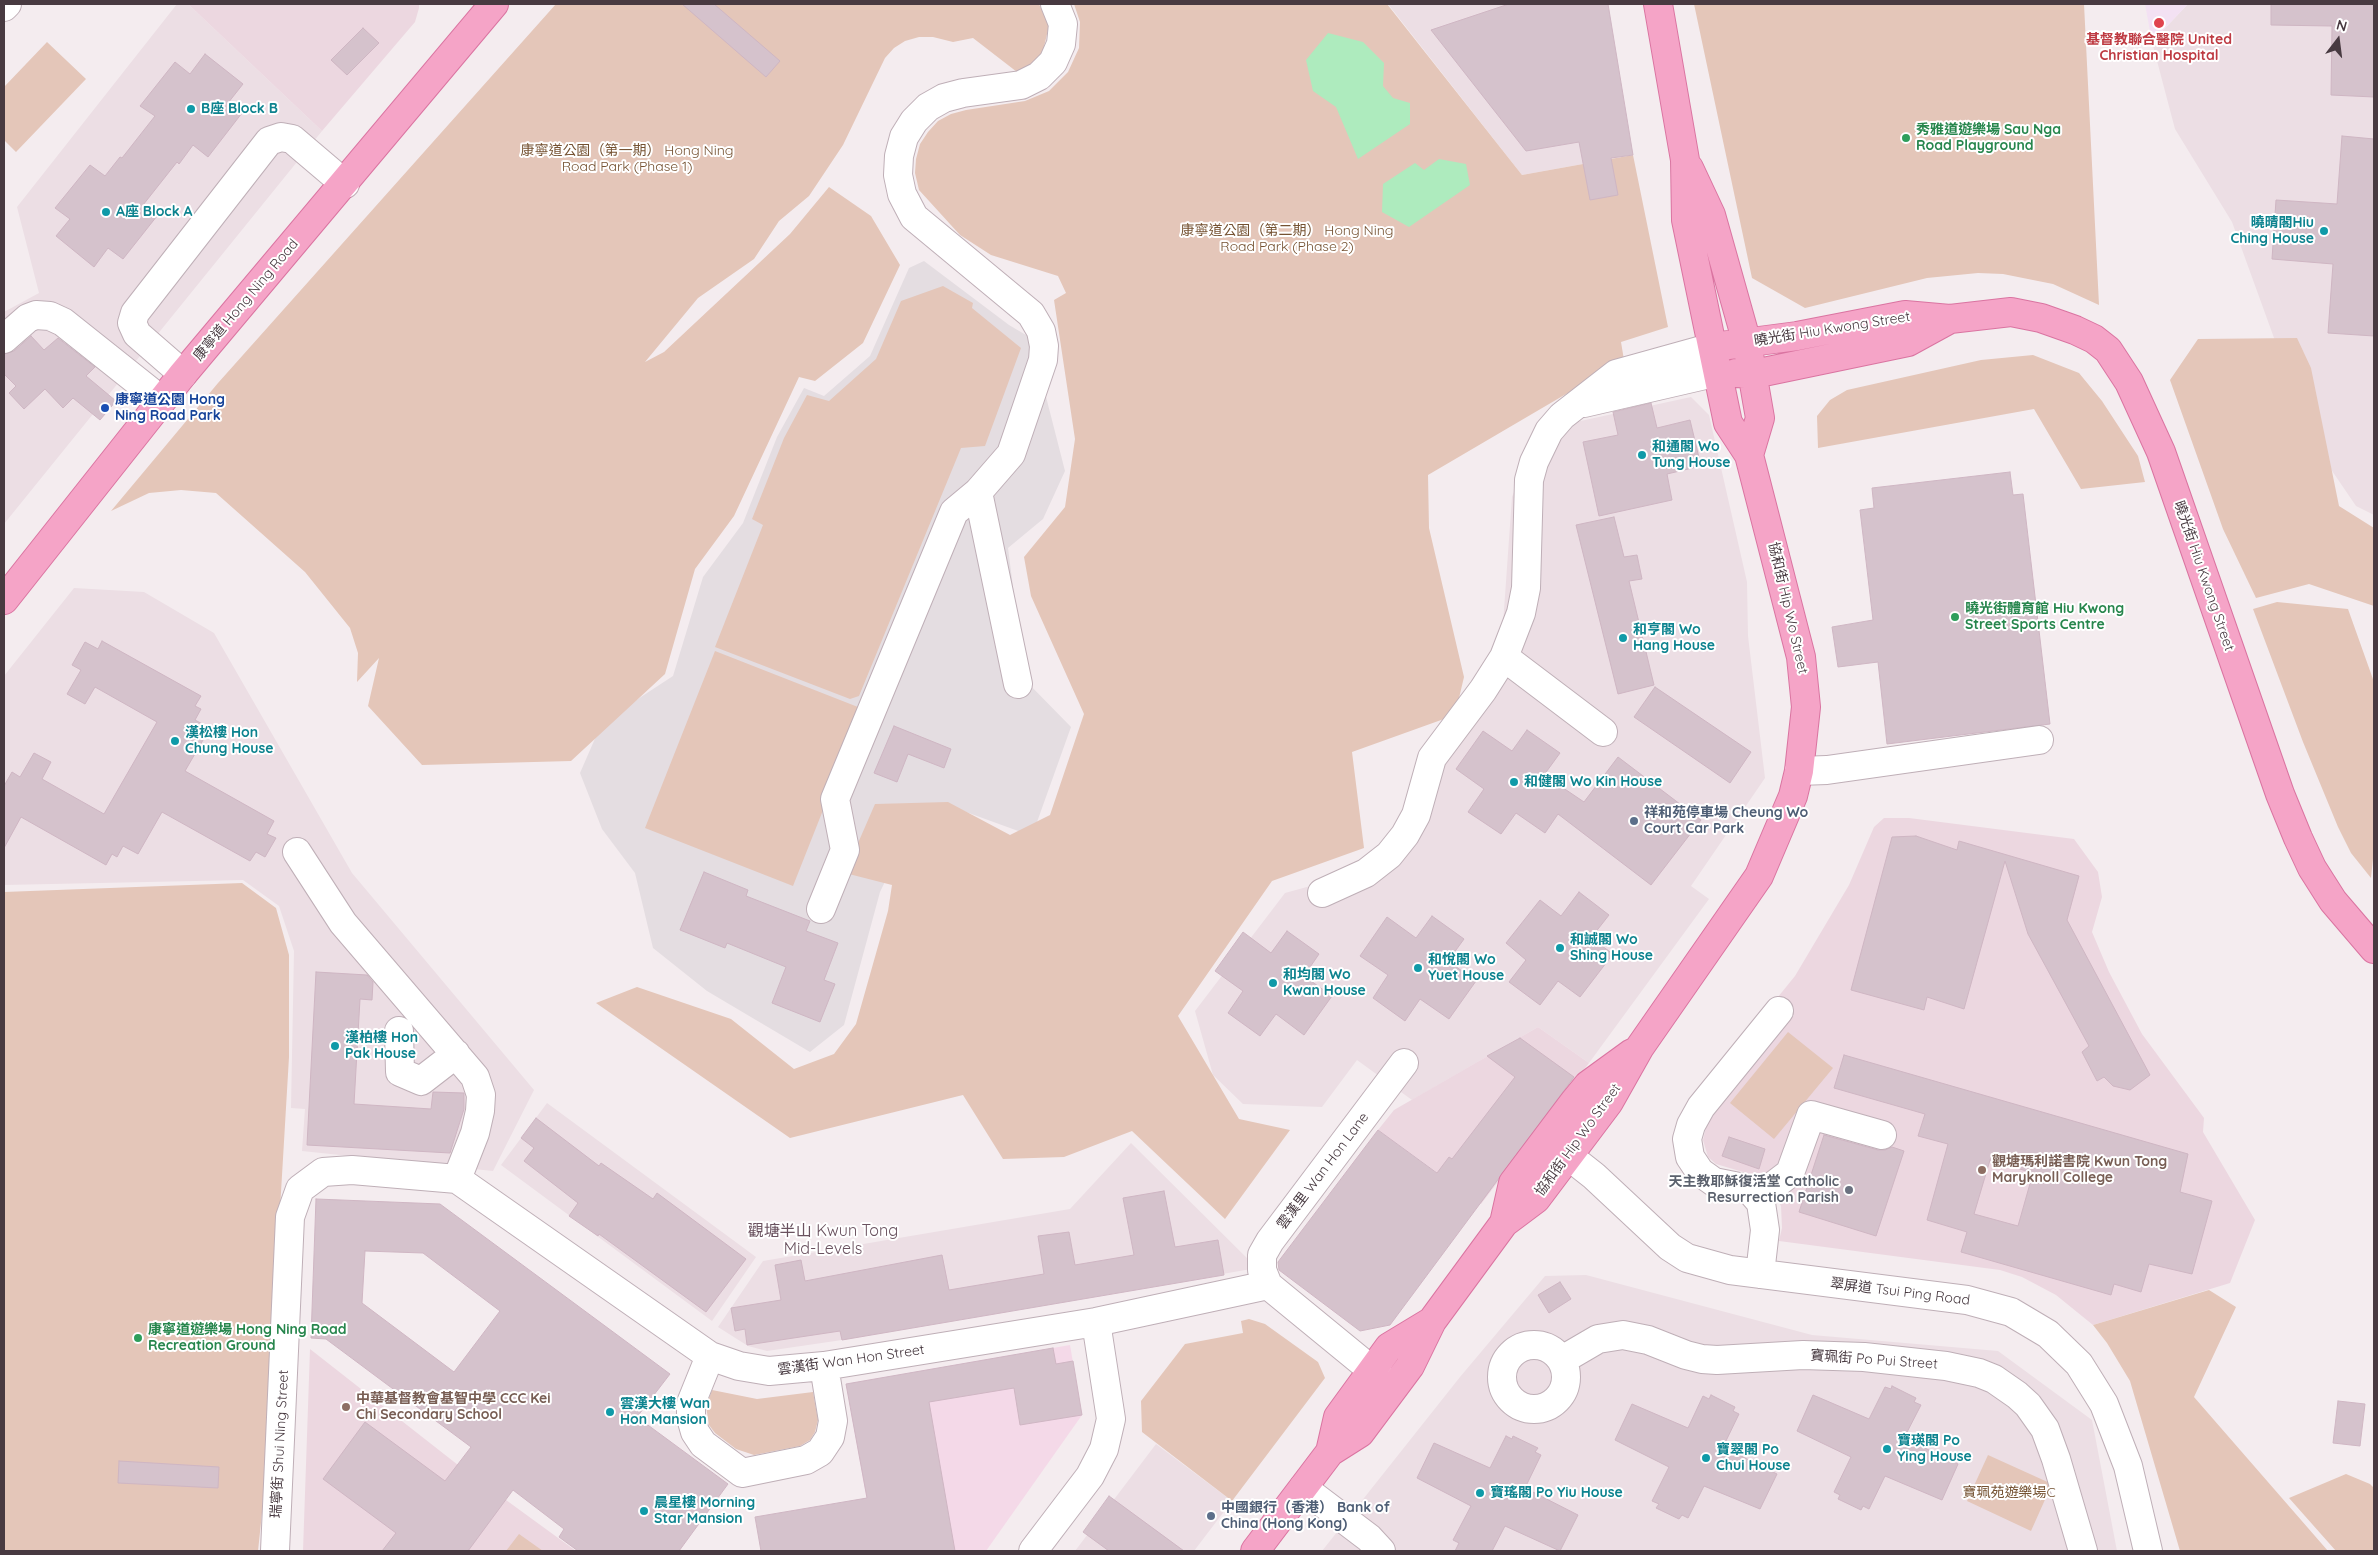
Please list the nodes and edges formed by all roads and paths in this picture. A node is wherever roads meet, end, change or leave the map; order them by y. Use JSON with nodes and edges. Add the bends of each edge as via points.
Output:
{"nodes":[{"id":1,"x":7,"y":4,"type":"edge"},
{"id":2,"x":1055,"y":4,"type":"edge"},
{"id":3,"x":1658,"y":4,"type":"edge"},
{"id":4,"x":4,"y":7,"type":"edge"},
{"id":5,"x":482,"y":8,"type":"edge"},
{"id":6,"x":1685,"y":160,"type":"junction"},
{"id":7,"x":345,"y":184,"type":"junction"},
{"id":8,"x":1950,"y":319,"type":"junction"},
{"id":9,"x":4,"y":339,"type":"edge"},
{"id":10,"x":1747,"y":343,"type":"junction"},
{"id":11,"x":1716,"y":360,"type":"junction"},
{"id":12,"x":183,"y":374,"type":"junction"},
{"id":13,"x":1754,"y":374,"type":"junction"},
{"id":14,"x":161,"y":400,"type":"junction"},
{"id":15,"x":1749,"y":456,"type":"junction"},
{"id":16,"x":978,"y":492,"type":"junction"},
{"id":17,"x":4,"y":600,"type":"edge"},
{"id":18,"x":1504,"y":657,"type":"junction"},
{"id":19,"x":1018,"y":684,"type":"dead end"},
{"id":20,"x":1603,"y":732,"type":"dead end"},
{"id":21,"x":2039,"y":740,"type":"dead end"},
{"id":22,"x":1799,"y":771,"type":"junction"},
{"id":23,"x":297,"y":852,"type":"dead end"},
{"id":24,"x":1322,"y":893,"type":"dead end"},
{"id":25,"x":821,"y":909,"type":"dead end"},
{"id":26,"x":2374,"y":949,"type":"edge"},
{"id":27,"x":1779,"y":1011,"type":"dead end"},
{"id":28,"x":400,"y":1031,"type":"dead end"},
{"id":29,"x":1640,"y":1047,"type":"junction"},
{"id":30,"x":456,"y":1054,"type":"junction"},
{"id":31,"x":1404,"y":1063,"type":"dead end"},
{"id":32,"x":1882,"y":1135,"type":"dead end"},
{"id":33,"x":1547,"y":1139,"type":"junction"},
{"id":34,"x":1569,"y":1156,"type":"junction"},
{"id":35,"x":457,"y":1179,"type":"junction"},
{"id":36,"x":1757,"y":1198,"type":"junction"},
{"id":37,"x":1504,"y":1223,"type":"junction"},
{"id":38,"x":1760,"y":1274,"type":"junction"},
{"id":39,"x":1268,"y":1285,"type":"junction"},
{"id":40,"x":1432,"y":1321,"type":"junction"},
{"id":41,"x":1096,"y":1322,"type":"junction"},
{"id":42,"x":710,"y":1356,"type":"junction"},
{"id":43,"x":1562,"y":1360,"type":"dead end"},
{"id":44,"x":824,"y":1366,"type":"junction"},
{"id":45,"x":1372,"y":1371,"type":"junction"},
{"id":46,"x":1393,"y":1388,"type":"junction"},
{"id":47,"x":1330,"y":1452,"type":"junction"},
{"id":48,"x":1303,"y":1488,"type":"junction"},
{"id":49,"x":275,"y":1551,"type":"edge"},
{"id":50,"x":1033,"y":1551,"type":"edge"},
{"id":51,"x":1255,"y":1551,"type":"edge"},
{"id":52,"x":1381,"y":1551,"type":"edge"},
{"id":53,"x":2083,"y":1551,"type":"edge"},
{"id":54,"x":2148,"y":1551,"type":"edge"}],
"edges":[{"from":1,"to":4,"type":"street"},
{"from":2,"to":16,"type":"street","via":[[1062,24],[1061,44],[1053,62],[1039,76],[1021,85],[963,92],[928,107],[904,137],[899,156],[902,194],[914,217],[1031,314],[1041,332],[1043,360],[1010,454]]},
{"from":3,"to":6,"type":"main road","name":"協和街 Hip Wo Street"},
{"from":5,"to":7,"type":"main road","name":"康寧道 Hong Ning Road"},
{"from":6,"to":10,"type":"main road","name":"協和街 Hip Wo Street","via":[[1712,216]]},
{"from":6,"to":11,"type":"main road","name":"協和街 Hip Wo Street","via":[[1686,220]]},
{"from":7,"to":12,"type":"main road","name":"康寧道 Hong Ning Road"},
{"from":7,"to":12,"type":"street","via":[[292,139],[269,140],[135,313],[132,324],[137,334]]},
{"from":8,"to":10,"type":"main road","name":"曉光街 Hiu Kwong Street","via":[[1905,315]]},
{"from":8,"to":13,"type":"main road","name":"曉光街 Hiu Kwong Street","via":[[1908,342]]},
{"from":8,"to":26,"type":"main road","name":"曉光街 Hiu Kwong Street","via":[[2011,312],[2041,318],[2094,339],[2119,365],[2161,452],[2298,838],[2312,868],[2334,901]]},
{"from":9,"to":14,"type":"street","via":[[28,318],[43,315],[56,318]]},
{"from":10,"to":11,"type":"main road","name":"曉光街 Hiu Kwong Street"},
{"from":10,"to":13,"type":"main road","name":"協和街 Hip Wo Street"},
{"from":11,"to":13,"type":"main road","name":"曉光街 Hiu Kwong Street"},
{"from":11,"to":15,"type":"main road","name":"協和街 Hip Wo Street","via":[[1728,423]]},
{"from":11,"to":18,"type":"street","via":[[1616,374],[1575,405],[1549,431],[1529,480],[1526,588],[1521,613]]},
{"from":12,"to":14,"type":"main road","name":"康寧道 Hong Ning Road"},
{"from":13,"to":15,"type":"main road","name":"協和街 Hip Wo Street","via":[[1760,418]]},
{"from":14,"to":17,"type":"main road","name":"康寧道 Hong Ning Road"},
{"from":15,"to":22,"type":"main road","name":"協和街 Hip Wo Street","via":[[1802,664],[1806,707]]},
{"from":16,"to":19,"type":"street"},
{"from":16,"to":25,"type":"street","via":[[954,512],[836,799],[845,850]]},
{"from":18,"to":20,"type":"street"},
{"from":18,"to":24,"type":"street","via":[[1432,758],[1416,815],[1405,835],[1389,855],[1366,874]]},
{"from":21,"to":22,"type":"street","via":[[1827,770]]},
{"from":22,"to":29,"type":"main road","name":"協和街 Hip Wo Street","via":[[1787,812],[1760,876]]},
{"from":23,"to":30,"type":"street","via":[[343,923]]},
{"from":27,"to":36,"type":"street","via":[[1698,1112],[1687,1140],[1690,1157],[1700,1172],[1714,1182],[1749,1189]]},
{"from":28,"to":30,"type":"street","via":[[400,1072],[421,1081]]},
{"from":29,"to":33,"type":"main road","name":"協和街 Hip Wo Street","via":[[1588,1085]]},
{"from":29,"to":34,"type":"main road","name":"協和街 Hip Wo Street","via":[[1609,1102]]},
{"from":30,"to":35,"type":"street","via":[[475,1077],[481,1095],[475,1133]]},
{"from":31,"to":39,"type":"street","name":"雲漢里 Wan Hon Lane","via":[[1262,1254],[1262,1270]]},
{"from":32,"to":36,"type":"street","via":[[1811,1115],[1790,1173]]},
{"from":33,"to":34,"type":"street","name":"翠屏道 Tsui Ping Road"},
{"from":33,"to":37,"type":"main road","name":"協和街 Hip Wo Street","via":[[1513,1183]]},
{"from":34,"to":37,"type":"main road","name":"協和街 Hip Wo Street","via":[[1536,1199]]},
{"from":34,"to":38,"type":"street","name":"翠屏道 Tsui Ping Road","via":[[1670,1247],[1687,1258],[1707,1265]]},
{"from":35,"to":42,"type":"street","name":"雲漢街 Wan Hon Street"},
{"from":35,"to":49,"type":"street","name":"瑞寧街 Shui Ning Street","via":[[352,1170],[323,1172],[300,1190],[290,1217]]},
{"from":36,"to":38,"type":"street","via":[[1765,1219]]},
{"from":37,"to":40,"type":"main road","name":"協和街 Hip Wo Street"},
{"from":38,"to":54,"type":"street","name":"翠屏道 Tsui Ping Road","via":[[1967,1300],[2010,1312],[2048,1334],[2079,1364],[2104,1404],[2128,1466]]},
{"from":39,"to":41,"type":"street","name":"雲漢街 Wan Hon Street"},
{"from":39,"to":45,"type":"street"},
{"from":40,"to":45,"type":"main road","name":"協和街 Hip Wo Street","via":[[1389,1347]]},
{"from":40,"to":46,"type":"main road","name":"協和街 Hip Wo Street","via":[[1410,1366]]},
{"from":41,"to":44,"type":"street","name":"雲漢街 Wan Hon Street"},
{"from":41,"to":50,"type":"street","via":[[1111,1419],[1104,1448],[1090,1476]]},
{"from":42,"to":44,"type":"street","name":"雲漢街 Wan Hon Street","via":[[739,1366],[769,1371]]},
{"from":42,"to":44,"type":"street","via":[[691,1403],[691,1418],[703,1444],[742,1472],[806,1460],[820,1452],[830,1438],[833,1421]]},
{"from":43,"to":53,"type":"street","name":"寶珮街 Po Pui Street","via":[[1598,1339],[1623,1334],[1702,1359],[1803,1355],[1864,1357],[1979,1373],[2017,1395],[2042,1424],[2056,1459]]},
{"from":45,"to":46,"type":"street"},
{"from":45,"to":47,"type":"main road","name":"協和街 Hip Wo Street","via":[[1338,1417]]},
{"from":46,"to":47,"type":"main road","name":"協和街 Hip Wo Street","via":[[1360,1433]]},
{"from":47,"to":48,"type":"main road","name":"協和街 Hip Wo Street"},
{"from":48,"to":51,"type":"main road","name":"協和街 Hip Wo Street"},
{"from":48,"to":52,"type":"street","via":[[1369,1538]]}]}
